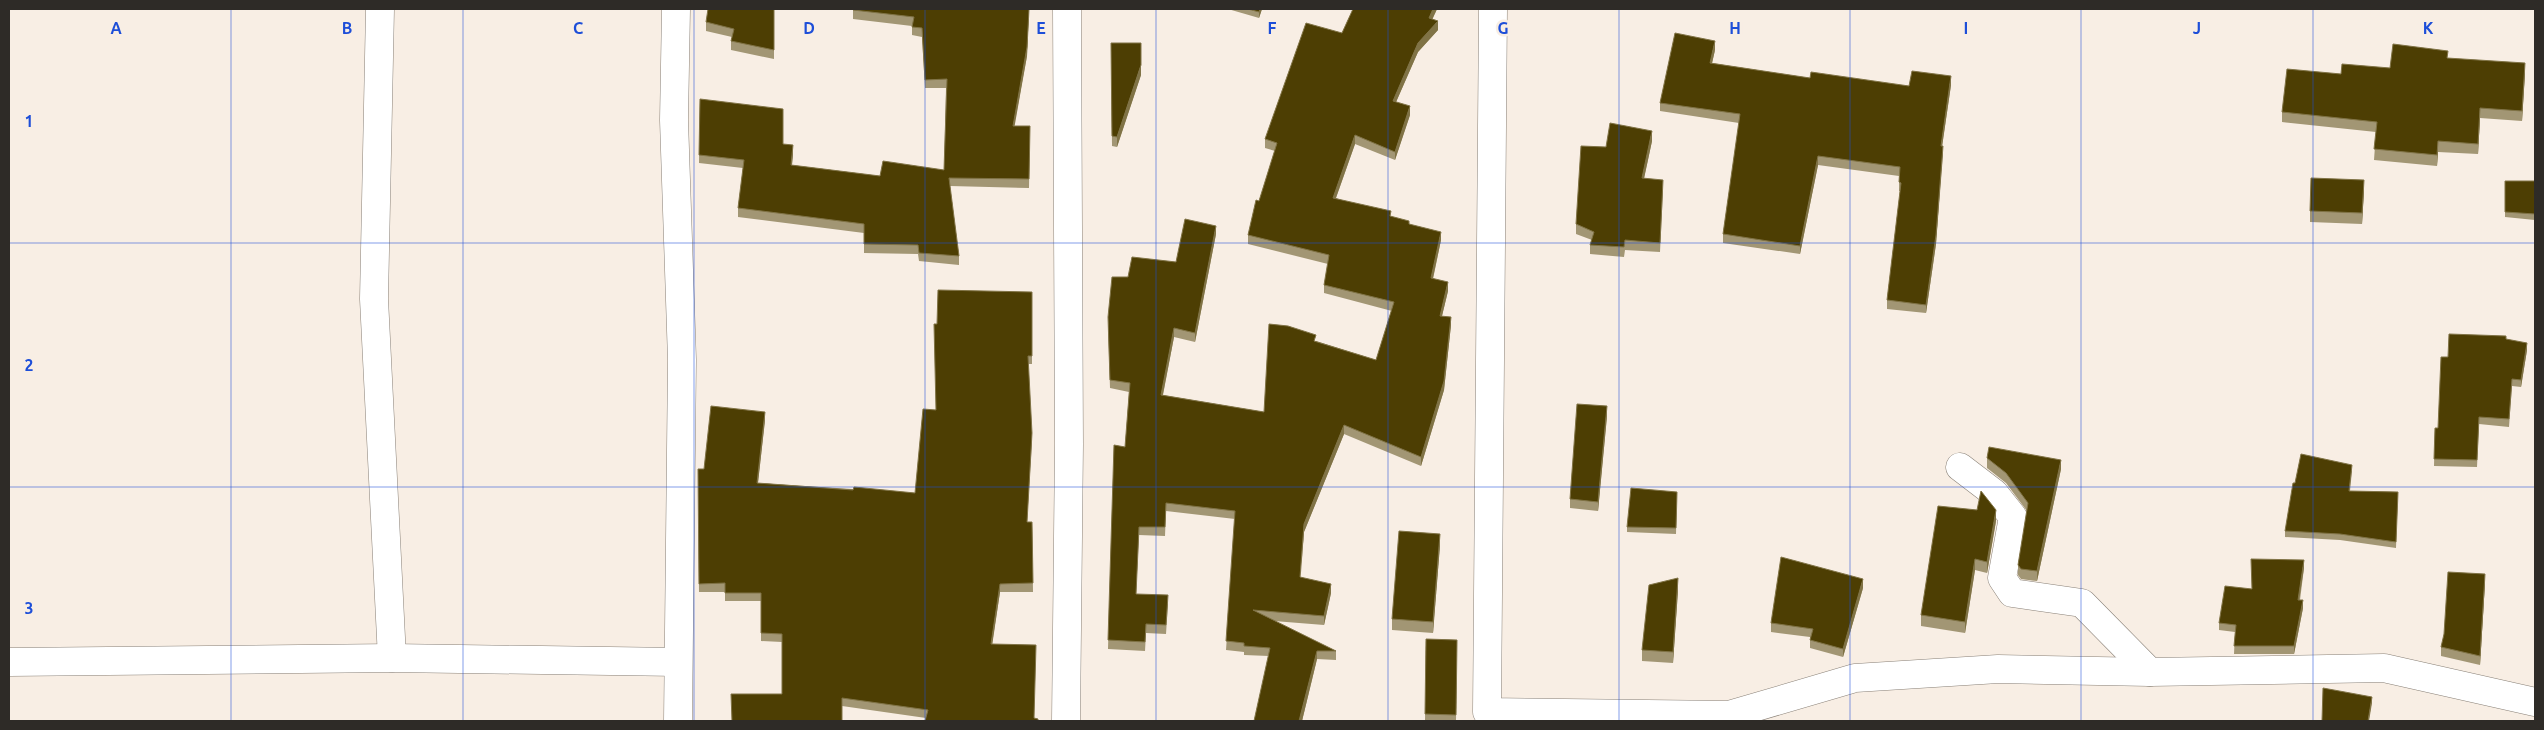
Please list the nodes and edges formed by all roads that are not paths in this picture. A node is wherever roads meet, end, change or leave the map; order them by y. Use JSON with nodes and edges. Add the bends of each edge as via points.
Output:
{"nodes":[{"id":1,"x":380,"y":9,"type":"edge"},
{"id":2,"x":676,"y":9,"type":"edge"},
{"id":3,"x":1067,"y":9,"type":"edge"},
{"id":4,"x":1493,"y":9,"type":"edge"},
{"id":5,"x":1960,"y":467,"type":"dead end"},
{"id":6,"x":392,"y":658,"type":"junction"},
{"id":7,"x":9,"y":662,"type":"edge"},
{"id":8,"x":678,"y":662,"type":"junction"},
{"id":9,"x":2150,"y":672,"type":"junction"},
{"id":10,"x":2535,"y":702,"type":"edge"},
{"id":11,"x":1488,"y":717,"type":"edge"},
{"id":12,"x":678,"y":721,"type":"edge"},
{"id":13,"x":1066,"y":721,"type":"edge"}],
"edges":[{"from":1,"to":6,"type":"street","via":[[374,299]]},
{"from":2,"to":8,"type":"street","via":[[674,120],[682,360]]},
{"from":3,"to":13,"type":"street","via":[[1069,454]]},
{"from":4,"to":11,"type":"street"},
{"from":5,"to":9,"type":"street","via":[[1994,493],[2013,517],[2002,578],[2012,593],[2082,603]]},
{"from":6,"to":7,"type":"street"},
{"from":6,"to":8,"type":"street"},
{"from":8,"to":12,"type":"street"},
{"from":9,"to":10,"type":"street","via":[[2384,668]]},
{"from":9,"to":11,"type":"street","via":[[1998,669],[1855,678],[1729,715]]}]}
